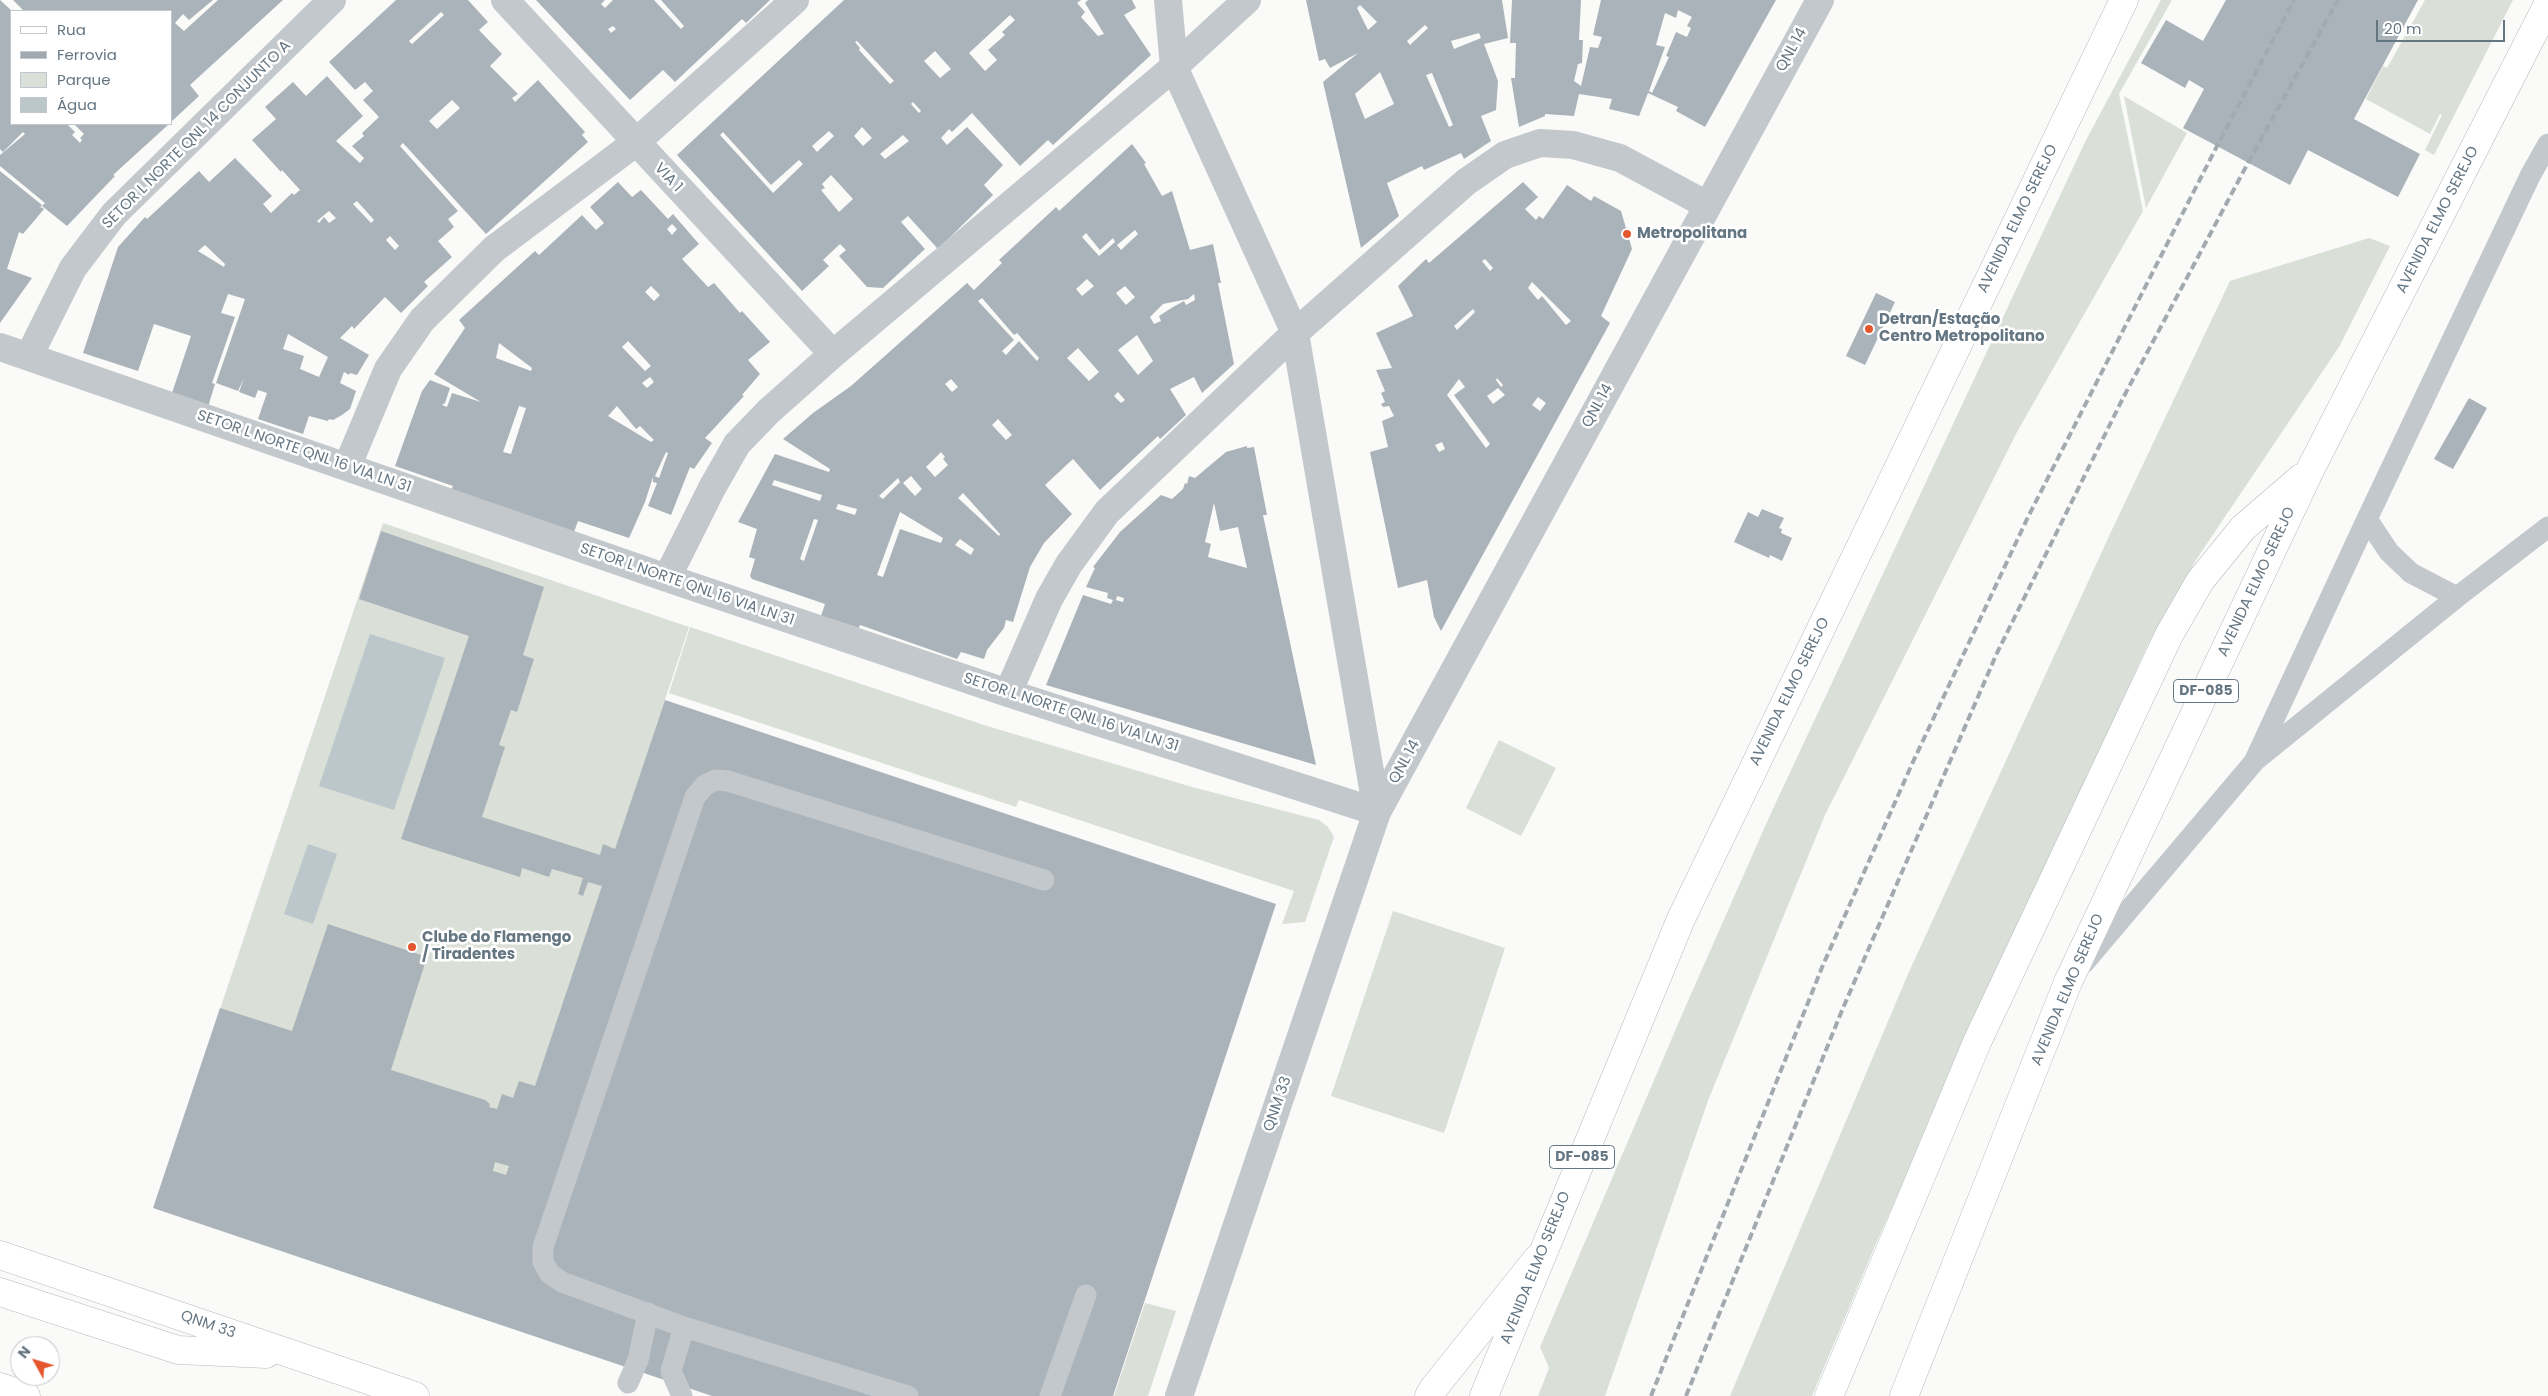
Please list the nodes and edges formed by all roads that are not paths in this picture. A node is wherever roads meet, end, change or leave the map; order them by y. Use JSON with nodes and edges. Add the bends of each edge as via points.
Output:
{"nodes":[{"id":1,"x":332,"y":0,"type":"edge"},
{"id":2,"x":505,"y":0,"type":"edge"},
{"id":3,"x":795,"y":0,"type":"edge"},
{"id":4,"x":1168,"y":0,"type":"edge"},
{"id":5,"x":1247,"y":0,"type":"edge"},
{"id":6,"x":1820,"y":0,"type":"edge"},
{"id":7,"x":2124,"y":0,"type":"edge"},
{"id":8,"x":2548,"y":4,"type":"edge"},
{"id":9,"x":1174,"y":67,"type":"junction"},
{"id":10,"x":635,"y":143,"type":"junction"},
{"id":11,"x":2548,"y":144,"type":"edge"},
{"id":12,"x":1707,"y":205,"type":"junction"},
{"id":13,"x":1295,"y":333,"type":"junction"},
{"id":14,"x":0,"y":347,"type":"edge"},
{"id":15,"x":833,"y":354,"type":"junction"},
{"id":16,"x":29,"y":356,"type":"junction"},
{"id":17,"x":347,"y":467,"type":"junction"},
{"id":18,"x":2309,"y":472,"type":"junction"},
{"id":19,"x":2367,"y":519,"type":"junction"},
{"id":20,"x":2548,"y":527,"type":"edge"},
{"id":21,"x":667,"y":578,"type":"junction"},
{"id":22,"x":2457,"y":597,"type":"junction"},
{"id":23,"x":1008,"y":693,"type":"junction"},
{"id":24,"x":2254,"y":762,"type":"junction"},
{"id":25,"x":1377,"y":812,"type":"junction"},
{"id":26,"x":1044,"y":880,"type":"dead end"},
{"id":27,"x":2068,"y":982,"type":"junction"},
{"id":28,"x":1542,"y":1252,"type":"junction"},
{"id":29,"x":0,"y":1255,"type":"edge"},
{"id":30,"x":0,"y":1292,"type":"edge"},
{"id":31,"x":1086,"y":1295,"type":"dead end"},
{"id":32,"x":648,"y":1313,"type":"junction"},
{"id":33,"x":684,"y":1326,"type":"junction"},
{"id":34,"x":300,"y":1356,"type":"junction"},
{"id":35,"x":628,"y":1383,"type":"dead end"},
{"id":36,"x":0,"y":1387,"type":"edge"},
{"id":37,"x":26,"y":1396,"type":"edge"},
{"id":38,"x":415,"y":1396,"type":"edge"},
{"id":39,"x":682,"y":1396,"type":"edge"},
{"id":40,"x":908,"y":1396,"type":"edge"},
{"id":41,"x":1050,"y":1396,"type":"edge"},
{"id":42,"x":1178,"y":1396,"type":"edge"},
{"id":43,"x":1430,"y":1396,"type":"edge"},
{"id":44,"x":1484,"y":1396,"type":"edge"},
{"id":45,"x":1829,"y":1396,"type":"edge"},
{"id":46,"x":1904,"y":1396,"type":"edge"}],
"edges":[{"from":1,"to":16,"type":"street","name":"SETOR L NORTE QNL 14 CONJUNTO A","via":[[114,214],[73,268]]},
{"from":2,"to":10,"type":"street","name":"VIA 1"},
{"from":3,"to":10,"type":"street"},
{"from":4,"to":9,"type":"street"},
{"from":5,"to":9,"type":"street"},
{"from":6,"to":12,"type":"street","name":"QNL 14"},
{"from":7,"to":28,"type":"main road","name":"AVENIDA ELMO SEREJO","number":"DF-085","via":[[1681,919]]},
{"from":8,"to":18,"type":"main road","name":"AVENIDA ELMO SEREJO","number":"DF-085"},
{"from":9,"to":13,"type":"street"},
{"from":9,"to":15,"type":"street"},
{"from":10,"to":15,"type":"street","name":"VIA 1"},
{"from":10,"to":17,"type":"street","via":[[494,249],[422,320],[388,369]]},
{"from":11,"to":19,"type":"lane"},
{"from":12,"to":13,"type":"street","via":[[1620,158],[1573,145],[1540,143],[1505,155],[1466,182]]},
{"from":12,"to":25,"type":"street","name":"QNL 14"},
{"from":13,"to":23,"type":"street","via":[[1107,512],[1069,564],[1049,599]]},
{"from":13,"to":25,"type":"street"},
{"from":14,"to":16,"type":"street","name":"SETOR L NORTE QNL 16 VIA LN 31"},
{"from":15,"to":21,"type":"street","via":[[737,444]]},
{"from":16,"to":17,"type":"street","name":"SETOR L NORTE QNL 16 VIA LN 31"},
{"from":17,"to":21,"type":"street","name":"SETOR L NORTE QNL 16 VIA LN 31"},
{"from":18,"to":27,"type":"main road","name":"AVENIDA ELMO SEREJO","number":"DF-085"},
{"from":18,"to":45,"type":"main road","via":[[2243,528],[2200,582],[2169,635],[1978,1040]]},
{"from":19,"to":22,"type":"lane","via":[[2389,552],[2411,573]]},
{"from":19,"to":24,"type":"lane"},
{"from":20,"to":22,"type":"lane"},
{"from":21,"to":23,"type":"street","name":"SETOR L NORTE QNL 16 VIA LN 31"},
{"from":22,"to":24,"type":"lane"},
{"from":23,"to":25,"type":"street","name":"SETOR L NORTE QNL 16 VIA LN 31"},
{"from":24,"to":27,"type":"lane"},
{"from":25,"to":42,"type":"street","name":"QNM 33"},
{"from":26,"to":32,"type":"lane","via":[[728,781],[716,780],[705,785],[688,812],[543,1247],[543,1262],[550,1274],[562,1282]]},
{"from":27,"to":46,"type":"main road","name":"AVENIDA ELMO SEREJO","number":"DF-085"},
{"from":28,"to":43,"type":"main road"},
{"from":28,"to":44,"type":"main road","name":"AVENIDA ELMO SEREJO","number":"DF-085"},
{"from":29,"to":34,"type":"main road","name":"QNM 33"},
{"from":30,"to":34,"type":"main road","via":[[178,1350]]},
{"from":31,"to":41,"type":"lane"},
{"from":32,"to":33,"type":"lane"},
{"from":32,"to":35,"type":"lane","via":[[638,1360]]},
{"from":33,"to":39,"type":"lane","via":[[671,1371]]},
{"from":33,"to":40,"type":"lane"},
{"from":34,"to":38,"type":"main road","name":"QNM 33"},
{"from":36,"to":37,"type":"main road"}]}
